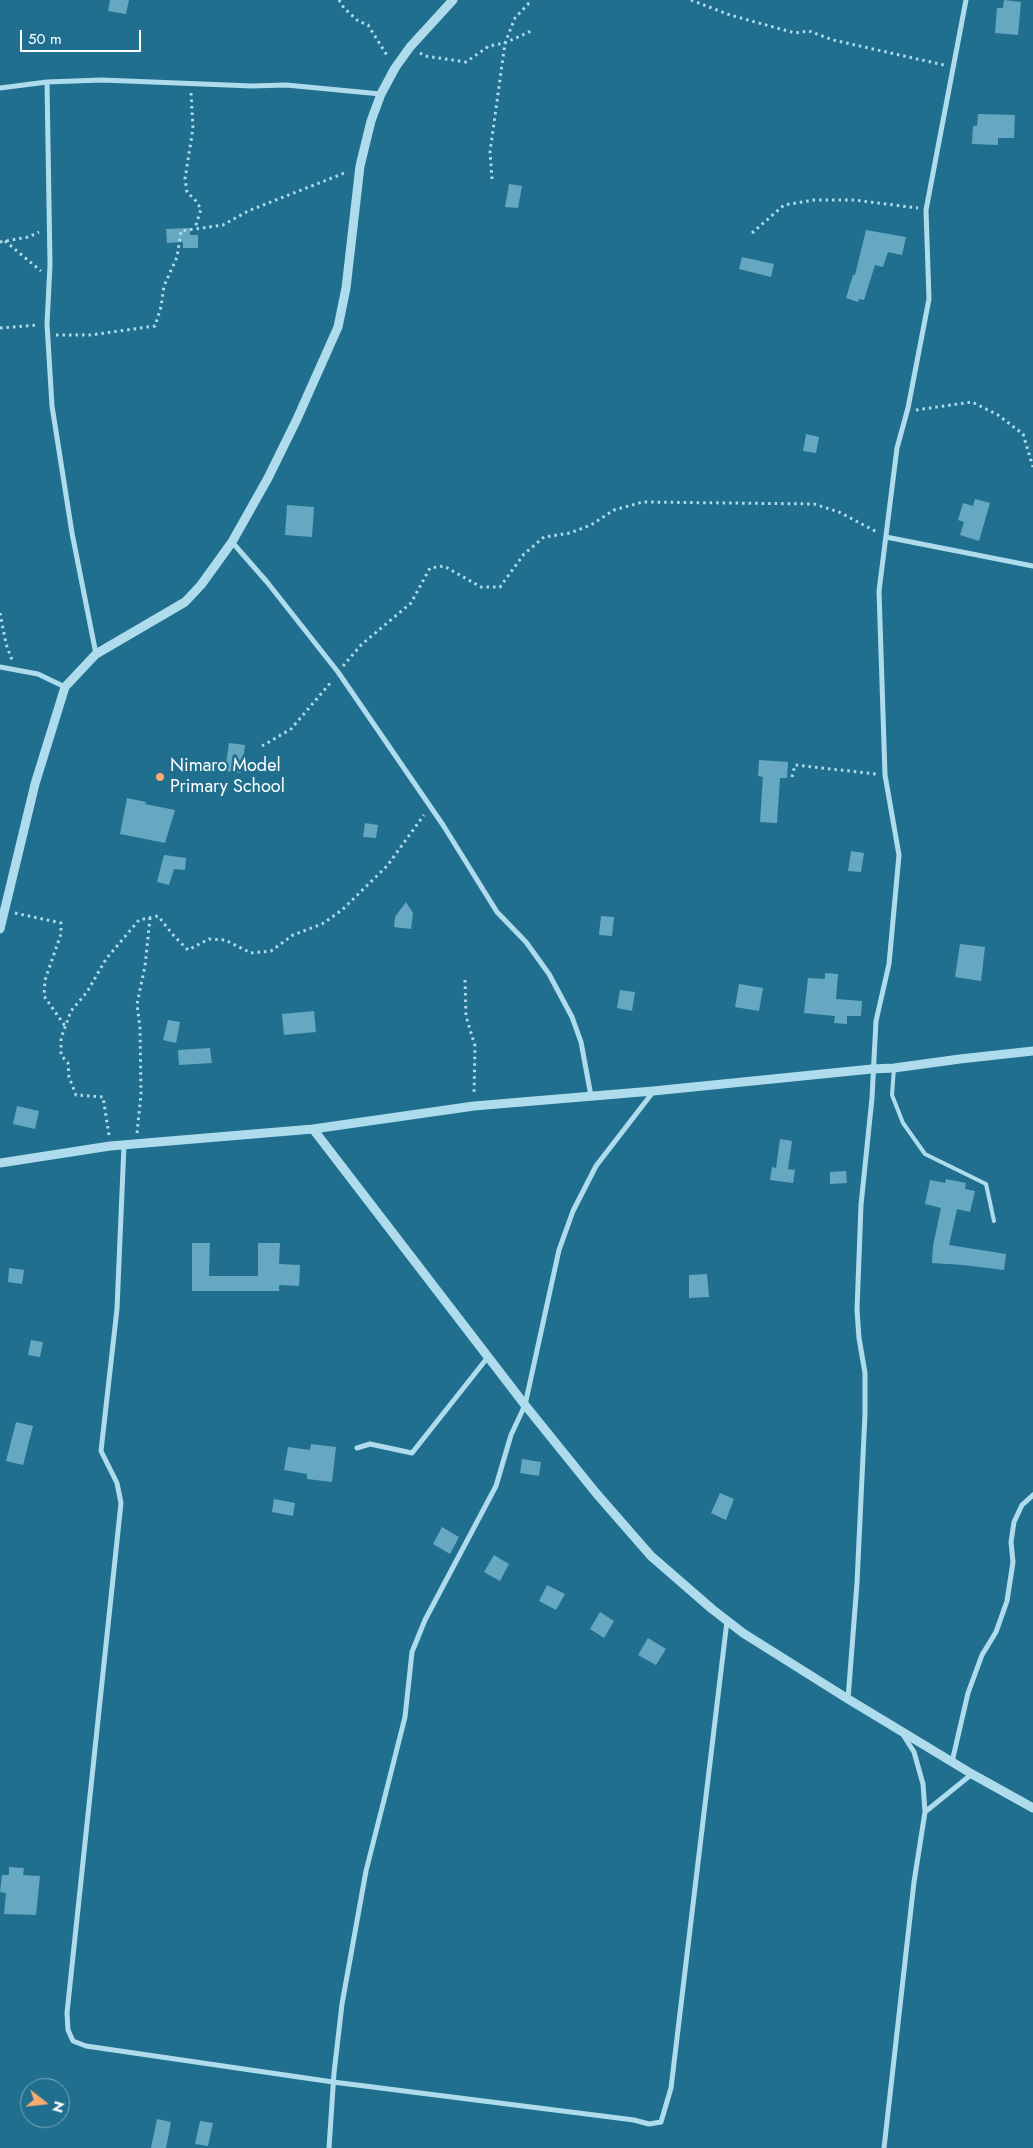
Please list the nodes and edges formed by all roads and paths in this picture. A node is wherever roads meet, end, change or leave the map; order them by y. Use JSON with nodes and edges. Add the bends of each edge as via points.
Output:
{"nodes":[{"id":1,"x":339,"y":0,"type":"edge"},
{"id":2,"x":453,"y":0,"type":"edge"},
{"id":3,"x":691,"y":0,"type":"edge"},
{"id":4,"x":707,"y":0,"type":"edge"},
{"id":5,"x":966,"y":0,"type":"edge"},
{"id":6,"x":530,"y":1,"type":"edge"},
{"id":7,"x":707,"y":6,"type":"junction"},
{"id":8,"x":531,"y":31,"type":"dead end"},
{"id":9,"x":505,"y":43,"type":"junction"},
{"id":10,"x":410,"y":47,"type":"junction"},
{"id":11,"x":954,"y":67,"type":"junction"},
{"id":12,"x":395,"y":68,"type":"junction"},
{"id":13,"x":47,"y":82,"type":"junction"},
{"id":14,"x":192,"y":82,"type":"junction"},
{"id":15,"x":0,"y":88,"type":"edge"},
{"id":16,"x":381,"y":94,"type":"junction"},
{"id":17,"x":360,"y":166,"type":"junction"},
{"id":18,"x":492,"y":179,"type":"dead end"},
{"id":19,"x":926,"y":210,"type":"junction"},
{"id":20,"x":49,"y":227,"type":"junction"},
{"id":21,"x":194,"y":228,"type":"junction"},
{"id":22,"x":752,"y":233,"type":"dead end"},
{"id":23,"x":2,"y":242,"type":"edge"},
{"id":24,"x":49,"y":279,"type":"junction"},
{"id":25,"x":47,"y":324,"type":"junction"},
{"id":26,"x":0,"y":328,"type":"edge"},
{"id":27,"x":48,"y":335,"type":"junction"},
{"id":28,"x":908,"y":408,"type":"junction"},
{"id":29,"x":1033,"y":467,"type":"edge"},
{"id":30,"x":886,"y":537,"type":"junction"},
{"id":31,"x":232,"y":542,"type":"junction"},
{"id":32,"x":1033,"y":566,"type":"edge"},
{"id":33,"x":0,"y":613,"type":"edge"},
{"id":34,"x":96,"y":654,"type":"junction"},
{"id":35,"x":0,"y":667,"type":"edge"},
{"id":36,"x":15,"y":670,"type":"junction"},
{"id":37,"x":338,"y":672,"type":"junction"},
{"id":38,"x":65,"y":687,"type":"junction"},
{"id":39,"x":262,"y":746,"type":"dead end"},
{"id":40,"x":884,"y":775,"type":"junction"},
{"id":41,"x":792,"y":777,"type":"dead end"},
{"id":42,"x":430,"y":806,"type":"junction"},
{"id":43,"x":5,"y":910,"type":"junction"},
{"id":44,"x":150,"y":918,"type":"junction"},
{"id":45,"x":0,"y":929,"type":"edge"},
{"id":46,"x":465,"y":980,"type":"dead end"},
{"id":47,"x":66,"y":1026,"type":"junction"},
{"id":48,"x":1033,"y":1052,"type":"edge"},
{"id":49,"x":872,"y":1068,"type":"junction"},
{"id":50,"x":894,"y":1068,"type":"junction"},
{"id":51,"x":653,"y":1091,"type":"junction"},
{"id":52,"x":591,"y":1096,"type":"junction"},
{"id":53,"x":474,"y":1106,"type":"junction"},
{"id":54,"x":313,"y":1129,"type":"junction"},
{"id":55,"x":136,"y":1143,"type":"junction"},
{"id":56,"x":124,"y":1145,"type":"junction"},
{"id":57,"x":110,"y":1146,"type":"junction"},
{"id":58,"x":0,"y":1162,"type":"edge"},
{"id":59,"x":994,"y":1221,"type":"dead end"},
{"id":60,"x":488,"y":1357,"type":"junction"},
{"id":61,"x":525,"y":1405,"type":"junction"},
{"id":62,"x":357,"y":1448,"type":"dead end"},
{"id":63,"x":1033,"y":1495,"type":"edge"},
{"id":64,"x":727,"y":1621,"type":"junction"},
{"id":65,"x":848,"y":1699,"type":"junction"},
{"id":66,"x":900,"y":1730,"type":"junction"},
{"id":67,"x":952,"y":1762,"type":"junction"},
{"id":68,"x":972,"y":1774,"type":"junction"},
{"id":69,"x":1033,"y":1808,"type":"edge"},
{"id":70,"x":925,"y":1812,"type":"junction"},
{"id":71,"x":333,"y":2082,"type":"junction"},
{"id":72,"x":329,"y":2148,"type":"edge"},
{"id":73,"x":884,"y":2148,"type":"edge"}],
"edges":[{"from":1,"to":12,"type":"path","via":[[358,21],[368,25]]},
{"from":2,"to":10,"type":"street"},
{"from":3,"to":7,"type":"path"},
{"from":4,"to":7,"type":"path"},
{"from":5,"to":11,"type":"street"},
{"from":6,"to":9,"type":"path","via":[[515,18]]},
{"from":7,"to":11,"type":"path","via":[[795,33],[809,31],[832,40]]},
{"from":8,"to":9,"type":"path"},
{"from":9,"to":10,"type":"path","via":[[489,46],[466,62],[425,56]]},
{"from":9,"to":18,"type":"path","via":[[490,152]]},
{"from":10,"to":12,"type":"street"},
{"from":11,"to":19,"type":"street"},
{"from":12,"to":16,"type":"street"},
{"from":13,"to":14,"type":"street"},
{"from":13,"to":15,"type":"street"},
{"from":13,"to":20,"type":"street"},
{"from":14,"to":16,"type":"street","via":[[286,85]]},
{"from":14,"to":21,"type":"path","via":[[193,128],[185,179],[187,192],[201,209]]},
{"from":16,"to":17,"type":"street"},
{"from":17,"to":21,"type":"path","via":[[248,211],[223,225]]},
{"from":17,"to":31,"type":"street","via":[[346,288],[338,327],[298,419]]},
{"from":19,"to":22,"type":"path","via":[[854,200],[814,200],[784,205]]},
{"from":19,"to":28,"type":"street","via":[[929,299]]},
{"from":20,"to":23,"type":"path","via":[[28,237]]},
{"from":20,"to":24,"type":"street"},
{"from":21,"to":27,"type":"path","via":[[181,231],[177,257],[164,286],[155,326],[91,335]]},
{"from":23,"to":24,"type":"path"},
{"from":24,"to":25,"type":"street"},
{"from":25,"to":26,"type":"path"},
{"from":25,"to":27,"type":"street"},
{"from":27,"to":34,"type":"street","via":[[52,406]]},
{"from":28,"to":29,"type":"path","via":[[919,411],[972,402],[998,414],[1023,434]]},
{"from":28,"to":30,"type":"street","via":[[897,448]]},
{"from":30,"to":32,"type":"street"},
{"from":30,"to":37,"type":"path","via":[[839,512],[814,504],[643,502],[614,510],[591,525],[570,533],[544,537],[524,554],[500,587],[481,586],[444,566],[430,568],[411,603],[360,645]]},
{"from":30,"to":40,"type":"street","via":[[879,591]]},
{"from":31,"to":34,"type":"street","via":[[185,602]]},
{"from":31,"to":37,"type":"street"},
{"from":33,"to":36,"type":"path"},
{"from":34,"to":38,"type":"street"},
{"from":35,"to":36,"type":"street"},
{"from":36,"to":38,"type":"street","via":[[38,674]]},
{"from":37,"to":39,"type":"path","via":[[291,729]]},
{"from":37,"to":42,"type":"street"},
{"from":38,"to":43,"type":"street","via":[[35,784]]},
{"from":40,"to":41,"type":"path","via":[[795,765]]},
{"from":40,"to":49,"type":"street","via":[[899,855],[889,964],[876,1021]]},
{"from":42,"to":44,"type":"path","via":[[387,866],[342,910],[322,924],[293,935],[271,951],[251,953],[225,940],[209,940],[188,950],[158,916]]},
{"from":42,"to":52,"type":"street","via":[[497,912],[526,942],[549,974],[581,1042]]},
{"from":43,"to":45,"type":"street"},
{"from":43,"to":47,"type":"path","via":[[61,923],[61,934],[45,980],[44,996]]},
{"from":44,"to":47,"type":"path","via":[[139,920],[106,958],[87,992],[71,1012]]},
{"from":44,"to":55,"type":"path","via":[[137,1004],[141,1094]]},
{"from":46,"to":53,"type":"path","via":[[466,1016],[475,1046]]},
{"from":47,"to":57,"type":"path","via":[[61,1038],[61,1055],[68,1063],[69,1077],[76,1095],[103,1097]]},
{"from":48,"to":50,"type":"street"},
{"from":49,"to":50,"type":"street"},
{"from":49,"to":51,"type":"street"},
{"from":49,"to":65,"type":"street","via":[[872,1098],[860,1205],[857,1310],[865,1373],[865,1414]]},
{"from":50,"to":59,"type":"lane","via":[[892,1094],[903,1123],[925,1154],[986,1184]]},
{"from":51,"to":52,"type":"street"},
{"from":51,"to":61,"type":"street","via":[[596,1166],[573,1211],[559,1250]]},
{"from":52,"to":53,"type":"street"},
{"from":53,"to":54,"type":"street"},
{"from":54,"to":55,"type":"street"},
{"from":54,"to":60,"type":"street"},
{"from":55,"to":56,"type":"street"},
{"from":56,"to":57,"type":"street"},
{"from":56,"to":71,"type":"street","via":[[117,1309],[101,1451],[118,1483],[120,1504],[67,2013],[68,2030],[73,2041],[86,2046]]},
{"from":57,"to":58,"type":"street"},
{"from":60,"to":61,"type":"street"},
{"from":60,"to":62,"type":"street","via":[[412,1453],[370,1444]]},
{"from":61,"to":64,"type":"street","via":[[650,1556]]},
{"from":61,"to":71,"type":"street","via":[[511,1435],[496,1486],[425,1620],[412,1652],[405,1717],[366,1871],[342,2004]]},
{"from":63,"to":67,"type":"street","via":[[1022,1506],[1014,1522],[1013,1562],[1007,1601],[968,1692]]},
{"from":64,"to":65,"type":"street"},
{"from":64,"to":71,"type":"street","via":[[671,2088],[661,2122],[649,2124]]},
{"from":65,"to":66,"type":"street"},
{"from":66,"to":67,"type":"street"},
{"from":66,"to":70,"type":"street","via":[[914,1752],[923,1784]]},
{"from":67,"to":68,"type":"street"},
{"from":68,"to":69,"type":"street"},
{"from":68,"to":70,"type":"street"},
{"from":70,"to":73,"type":"street"},
{"from":71,"to":72,"type":"street"}]}
